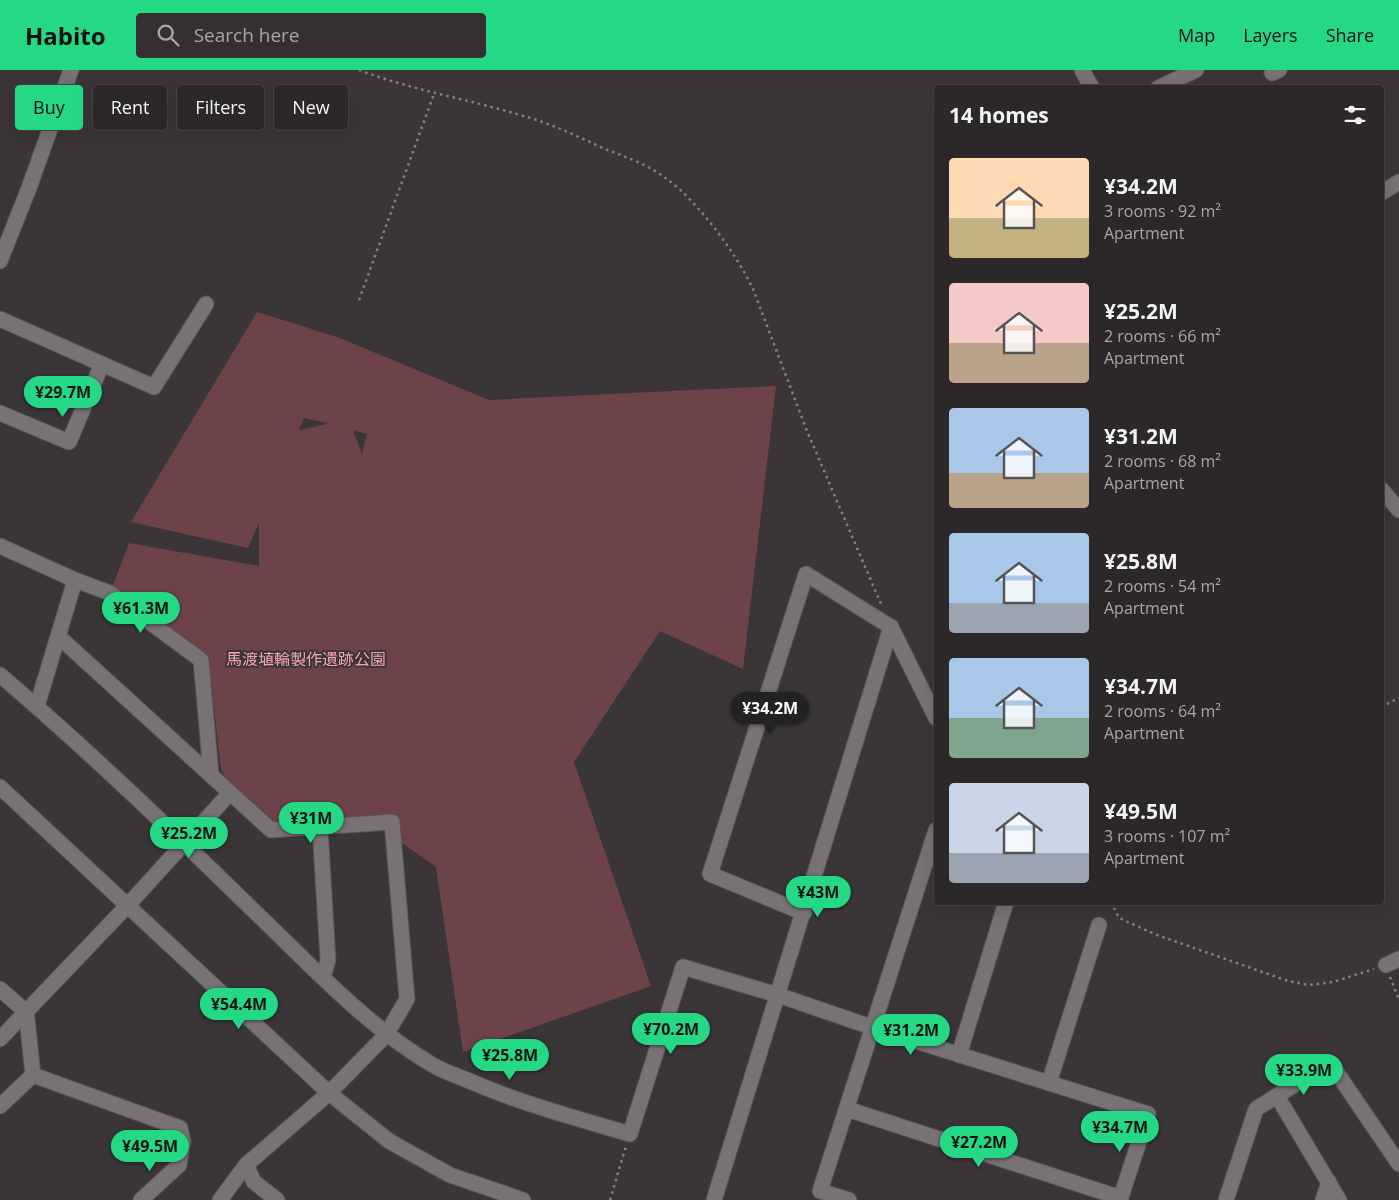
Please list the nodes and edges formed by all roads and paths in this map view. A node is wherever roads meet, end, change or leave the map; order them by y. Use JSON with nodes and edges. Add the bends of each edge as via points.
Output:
{"nodes":[{"id":1,"x":71,"y":70,"type":"edge"},
{"id":2,"x":359,"y":70,"type":"edge"},
{"id":3,"x":1082,"y":70,"type":"edge"},
{"id":4,"x":1196,"y":70,"type":"edge"},
{"id":5,"x":1090,"y":85,"type":"edge"},
{"id":6,"x":1164,"y":85,"type":"edge"},
{"id":7,"x":434,"y":94,"type":"junction"},
{"id":8,"x":1399,"y":182,"type":"edge"},
{"id":9,"x":1384,"y":191,"type":"edge"},
{"id":10,"x":0,"y":261,"type":"edge"},
{"id":11,"x":359,"y":300,"type":"dead end"},
{"id":12,"x":206,"y":304,"type":"dead end"},
{"id":13,"x":0,"y":319,"type":"edge"},
{"id":14,"x":102,"y":364,"type":"junction"},
{"id":15,"x":0,"y":413,"type":"edge"},
{"id":16,"x":1384,"y":492,"type":"edge"},
{"id":17,"x":1399,"y":510,"type":"edge"},
{"id":18,"x":0,"y":548,"type":"edge"},
{"id":19,"x":74,"y":580,"type":"junction"},
{"id":20,"x":891,"y":627,"type":"junction"},
{"id":21,"x":58,"y":636,"type":"junction"},
{"id":22,"x":0,"y":674,"type":"edge"},
{"id":23,"x":1399,"y":698,"type":"edge"},
{"id":24,"x":37,"y":706,"type":"junction"},
{"id":25,"x":1384,"y":706,"type":"edge"},
{"id":26,"x":934,"y":714,"type":"edge"},
{"id":27,"x":211,"y":774,"type":"junction"},
{"id":28,"x":0,"y":787,"type":"edge"},
{"id":29,"x":229,"y":794,"type":"junction"},
{"id":30,"x":320,"y":828,"type":"junction"},
{"id":31,"x":934,"y":836,"type":"edge"},
{"id":32,"x":184,"y":843,"type":"junction"},
{"id":33,"x":128,"y":904,"type":"junction"},
{"id":34,"x":1005,"y":905,"type":"edge"},
{"id":35,"x":1112,"y":905,"type":"edge"},
{"id":36,"x":804,"y":913,"type":"junction"},
{"id":37,"x":1099,"y":925,"type":"dead end"},
{"id":38,"x":1393,"y":962,"type":"edge"},
{"id":39,"x":323,"y":977,"type":"junction"},
{"id":40,"x":0,"y":989,"type":"edge"},
{"id":41,"x":778,"y":995,"type":"junction"},
{"id":42,"x":1399,"y":1000,"type":"edge"},
{"id":43,"x":25,"y":1012,"type":"junction"},
{"id":44,"x":871,"y":1027,"type":"junction"},
{"id":45,"x":386,"y":1035,"type":"junction"},
{"id":46,"x":0,"y":1038,"type":"edge"},
{"id":47,"x":959,"y":1055,"type":"junction"},
{"id":48,"x":33,"y":1075,"type":"junction"},
{"id":49,"x":1049,"y":1083,"type":"junction"},
{"id":50,"x":329,"y":1093,"type":"junction"},
{"id":51,"x":1277,"y":1096,"type":"junction"},
{"id":52,"x":0,"y":1106,"type":"edge"},
{"id":53,"x":846,"y":1109,"type":"junction"},
{"id":54,"x":630,"y":1134,"type":"junction"},
{"id":55,"x":1399,"y":1164,"type":"edge"},
{"id":56,"x":246,"y":1165,"type":"junction"},
{"id":57,"x":1328,"y":1182,"type":"junction"},
{"id":58,"x":1120,"y":1199,"type":"edge"},
{"id":59,"x":141,"y":1200,"type":"edge"},
{"id":60,"x":220,"y":1200,"type":"edge"},
{"id":61,"x":277,"y":1200,"type":"edge"},
{"id":62,"x":523,"y":1200,"type":"edge"},
{"id":63,"x":610,"y":1200,"type":"edge"},
{"id":64,"x":714,"y":1200,"type":"edge"},
{"id":65,"x":849,"y":1200,"type":"edge"},
{"id":66,"x":1226,"y":1200,"type":"edge"},
{"id":67,"x":1323,"y":1200,"type":"edge"},
{"id":68,"x":1339,"y":1200,"type":"edge"}],
"edges":[{"from":1,"to":10,"type":"street"},
{"from":2,"to":7,"type":"path"},
{"from":3,"to":5,"type":"street"},
{"from":4,"to":6,"type":"street"},
{"from":7,"to":11,"type":"path"},
{"from":7,"to":20,"type":"path","via":[[554,126],[641,164],[666,179],[699,210],[742,266],[753,289],[811,440]]},
{"from":8,"to":9,"type":"street"},
{"from":12,"to":14,"type":"street","via":[[154,387]]},
{"from":13,"to":14,"type":"street"},
{"from":14,"to":15,"type":"street","via":[[69,442]]},
{"from":16,"to":17,"type":"street"},
{"from":18,"to":19,"type":"street"},
{"from":19,"to":21,"type":"street"},
{"from":19,"to":27,"type":"street","via":[[110,593],[201,660]]},
{"from":20,"to":26,"type":"street"},
{"from":20,"to":36,"type":"street"},
{"from":20,"to":36,"type":"street","via":[[806,574],[710,874]]},
{"from":21,"to":24,"type":"street"},
{"from":21,"to":27,"type":"street"},
{"from":22,"to":24,"type":"street"},
{"from":23,"to":25,"type":"path"},
{"from":24,"to":32,"type":"street"},
{"from":27,"to":29,"type":"street"},
{"from":28,"to":33,"type":"street"},
{"from":29,"to":30,"type":"street","via":[[271,830]]},
{"from":29,"to":32,"type":"street"},
{"from":30,"to":39,"type":"street","via":[[328,960]]},
{"from":30,"to":45,"type":"street","via":[[392,822],[407,999]]},
{"from":31,"to":44,"type":"street"},
{"from":32,"to":33,"type":"street"},
{"from":32,"to":39,"type":"street"},
{"from":33,"to":43,"type":"street"},
{"from":33,"to":50,"type":"street"},
{"from":34,"to":47,"type":"street"},
{"from":35,"to":38,"type":"path","via":[[1119,918],[1288,981],[1309,985],[1333,982]]},
{"from":36,"to":41,"type":"street"},
{"from":37,"to":49,"type":"street"},
{"from":38,"to":42,"type":"path"},
{"from":39,"to":45,"type":"street"},
{"from":40,"to":43,"type":"street"},
{"from":41,"to":44,"type":"street"},
{"from":41,"to":54,"type":"street","via":[[683,967]]},
{"from":41,"to":64,"type":"street"},
{"from":43,"to":46,"type":"street"},
{"from":43,"to":48,"type":"street"},
{"from":44,"to":47,"type":"street"},
{"from":44,"to":53,"type":"street"},
{"from":45,"to":50,"type":"street"},
{"from":45,"to":54,"type":"street","via":[[432,1066],[492,1091]]},
{"from":47,"to":49,"type":"street"},
{"from":48,"to":52,"type":"street"},
{"from":48,"to":59,"type":"street","via":[[180,1128],[183,1141],[178,1166]]},
{"from":49,"to":58,"type":"street","via":[[1148,1114]]},
{"from":50,"to":56,"type":"street"},
{"from":50,"to":62,"type":"street","via":[[389,1141],[450,1175]]},
{"from":51,"to":55,"type":"street","via":[[1316,1071],[1335,1070]]},
{"from":51,"to":57,"type":"street"},
{"from":51,"to":66,"type":"street","via":[[1256,1109]]},
{"from":53,"to":58,"type":"street"},
{"from":53,"to":65,"type":"street","via":[[820,1191]]},
{"from":54,"to":63,"type":"path"},
{"from":56,"to":60,"type":"street"},
{"from":56,"to":61,"type":"street","via":[[254,1182]]},
{"from":57,"to":67,"type":"street"},
{"from":57,"to":68,"type":"street"}]}
